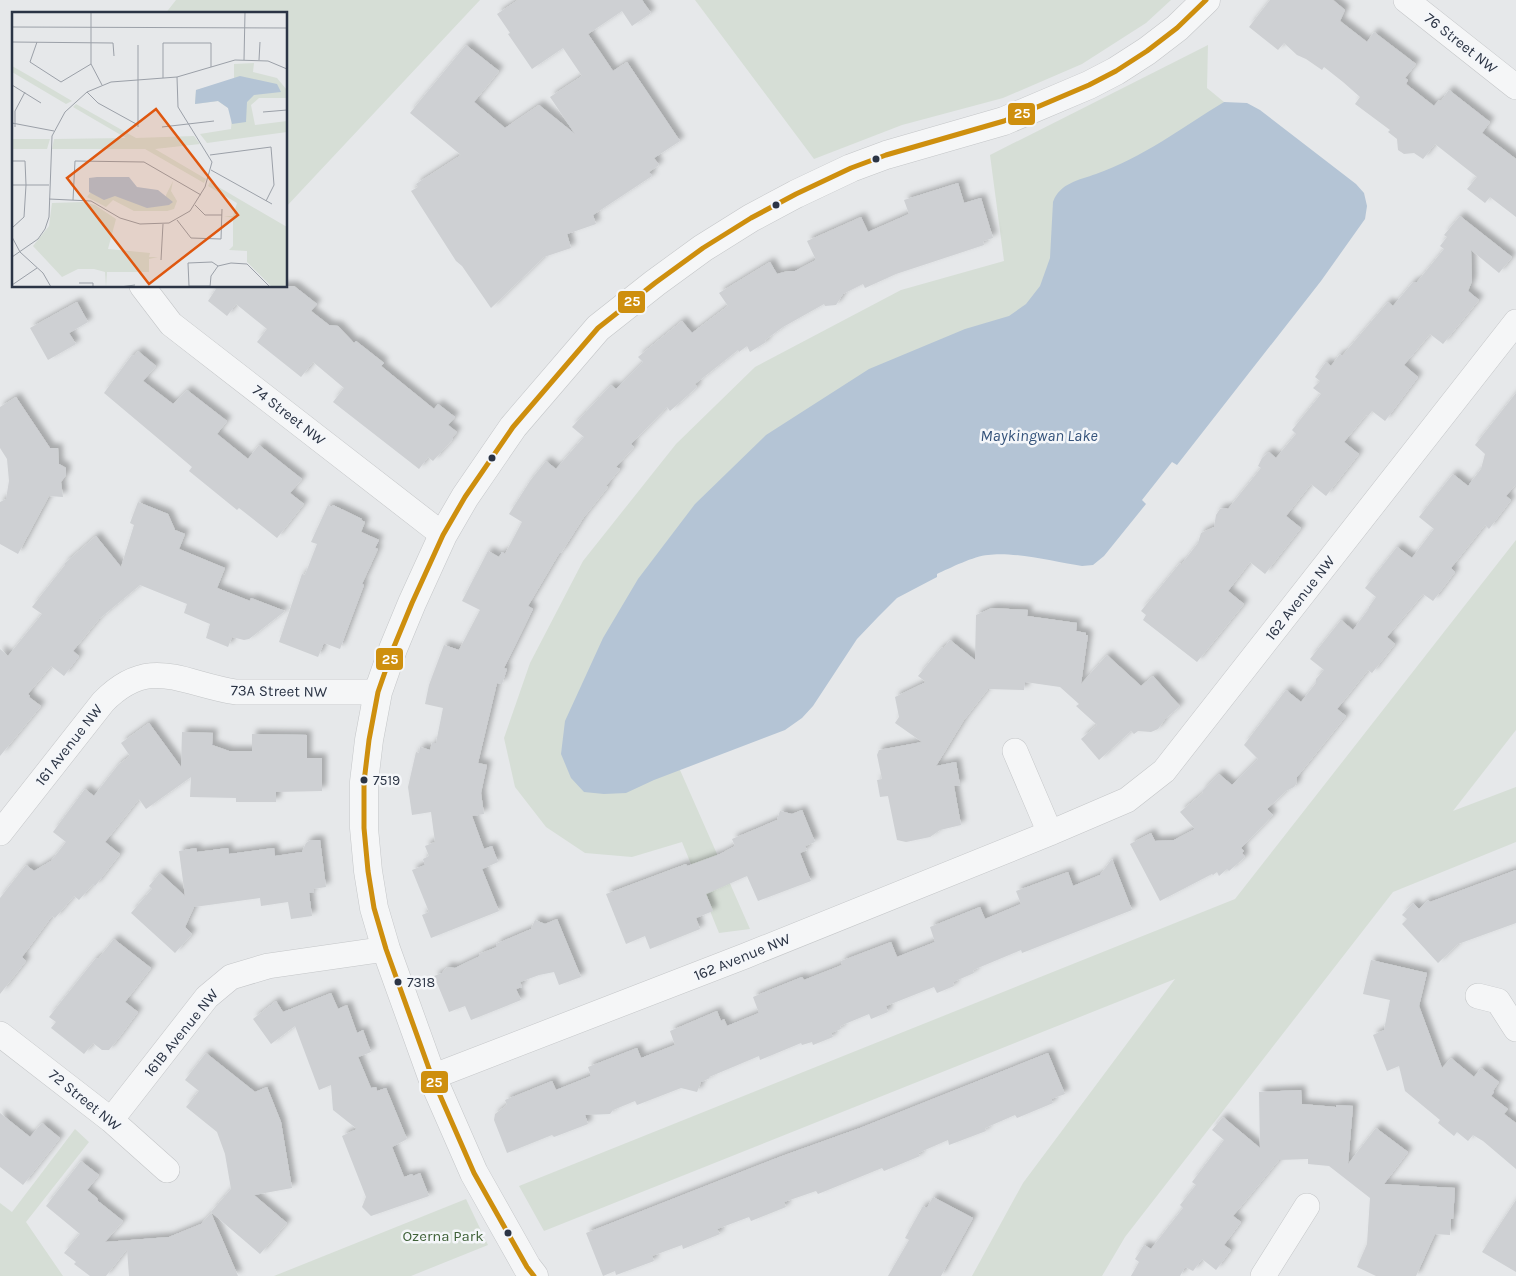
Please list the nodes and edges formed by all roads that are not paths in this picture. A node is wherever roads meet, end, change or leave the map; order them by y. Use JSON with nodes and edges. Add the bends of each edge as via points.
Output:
{"nodes":[{"id":1,"x":1206,"y":0,"type":"edge"},
{"id":2,"x":1406,"y":0,"type":"edge"},
{"id":3,"x":1516,"y":87,"type":"edge"},
{"id":4,"x":144,"y":288,"type":"edge"},
{"id":5,"x":1516,"y":322,"type":"edge"},
{"id":6,"x":443,"y":535,"type":"junction"},
{"id":7,"x":151,"y":674,"type":"joint"},
{"id":8,"x":378,"y":692,"type":"junction"},
{"id":9,"x":1016,"y":751,"type":"dead end"},
{"id":10,"x":0,"y":832,"type":"edge"},
{"id":11,"x":1050,"y":833,"type":"junction"},
{"id":12,"x":386,"y":949,"type":"junction"},
{"id":13,"x":1497,"y":996,"type":"edge"},
{"id":14,"x":1516,"y":1028,"type":"edge"},
{"id":15,"x":0,"y":1034,"type":"edge"},
{"id":16,"x":432,"y":1077,"type":"junction"},
{"id":17,"x":111,"y":1120,"type":"junction"},
{"id":18,"x":167,"y":1170,"type":"dead end"},
{"id":19,"x":1307,"y":1206,"type":"dead end"},
{"id":20,"x":534,"y":1276,"type":"edge"},
{"id":21,"x":1263,"y":1276,"type":"edge"}],
"edges":[{"from":1,"to":6,"type":"street","via":[[1147,51],[1090,85],[1004,122],[851,168],[751,218],[703,248],[598,328],[513,428]]},
{"from":2,"to":3,"type":"street","name":"76 Street NW"},
{"from":4,"to":6,"type":"street","name":"74 Street NW","via":[[171,324]]},
{"from":5,"to":11,"type":"street","name":"162 Avenue NW","via":[[1164,771],[1127,800]]},
{"from":6,"to":8,"type":"street","via":[[412,603]]},
{"from":7,"to":8,"type":"street","name":"73A Street NW","via":[[236,692]]},
{"from":7,"to":10,"type":"street","name":"161 Avenue NW","via":[[122,685],[103,702]]},
{"from":8,"to":12,"type":"street","via":[[364,782],[364,828],[374,908]]},
{"from":9,"to":11,"type":"street"},
{"from":11,"to":16,"type":"street","name":"162 Avenue NW","via":[[736,960]]},
{"from":12,"to":16,"type":"street"},
{"from":12,"to":17,"type":"street","name":"161B Avenue NW","via":[[268,966],[231,977],[208,997]]},
{"from":13,"to":14,"type":"street"},
{"from":15,"to":17,"type":"street","name":"72 Street NW"},
{"from":16,"to":20,"type":"street","via":[[474,1173]]},
{"from":17,"to":18,"type":"street","name":"72 Street NW"},
{"from":19,"to":21,"type":"street"}]}
